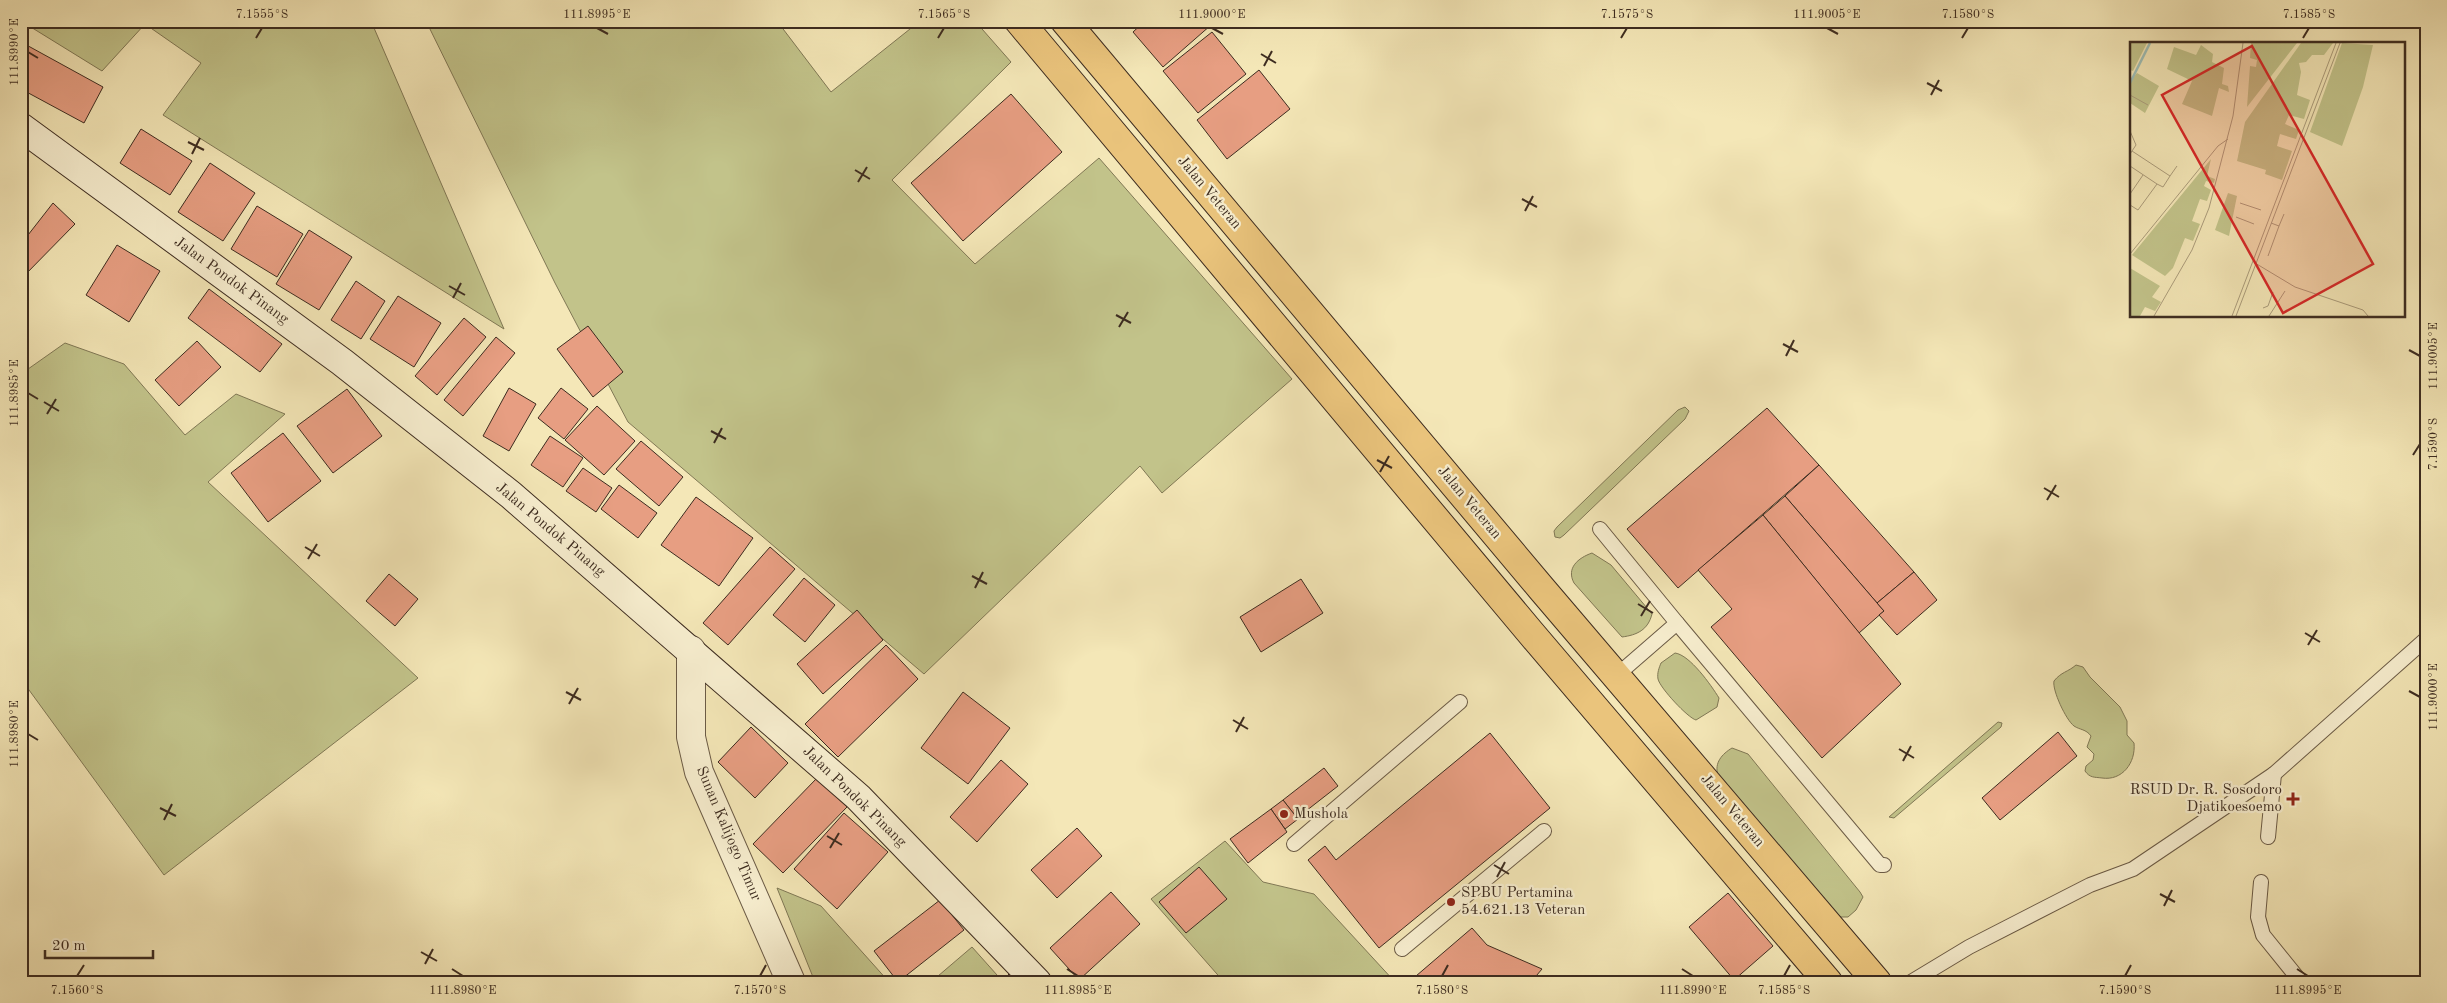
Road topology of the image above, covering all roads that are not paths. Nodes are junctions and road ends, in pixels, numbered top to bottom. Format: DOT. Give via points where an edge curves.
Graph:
graph roads {
  1 [pos="1019,21"];
  2 [pos="1065,21"];
  3 [pos="21,127"];
  4 [pos="1600,529"];
  5 [pos="1677,623"];
  6 [pos="2426,638"];
  7 [pos="691,650"];
  8 [pos="1616,676"];
  9 [pos="1460,702"];
  10 [pos="2274,774"];
  11 [pos="1544,831"];
  12 [pos="2268,837"];
  13 [pos="1294,844"];
  14 [pos="1884,865"];
  15 [pos="2261,882"];
  16 [pos="1402,949"];
  17 [pos="791,982"];
  18 [pos="1037,982"];
  19 [pos="1828,982"];
  20 [pos="1877,982"];
  21 [pos="1911,982"];
  22 [pos="2301,982"];
  1 -- 19 [label="main road" via="1530,632"];
  2 -- 8 [label="main road, Jalan Veteran"];
  3 -- 7 [label="street, Jalan Pondok Pinang" via="342,362 510,495"];
  4 -- 5 [label="lane"];
  5 -- 8 [label="lane"];
  5 -- 14 [label="lane" via="1880,865"];
  6 -- 10 [label="lane"];
  7 -- 17 [label="street, Sunan Kalijogo Timur" via="691,737 700,772"];
  7 -- 18 [label="street, Jalan Pondok Pinang" via="858,796"];
  8 -- 20 [label="main road, Jalan Veteran"];
  9 -- 13 [label="lane"];
  10 -- 12 [label="lane"];
  10 -- 21 [label="lane" via="2133,869 2090,885 1969,947"];
  11 -- 16 [label="lane"];
  15 -- 22 [label="lane" via="2258,917 2263,935"];
}
